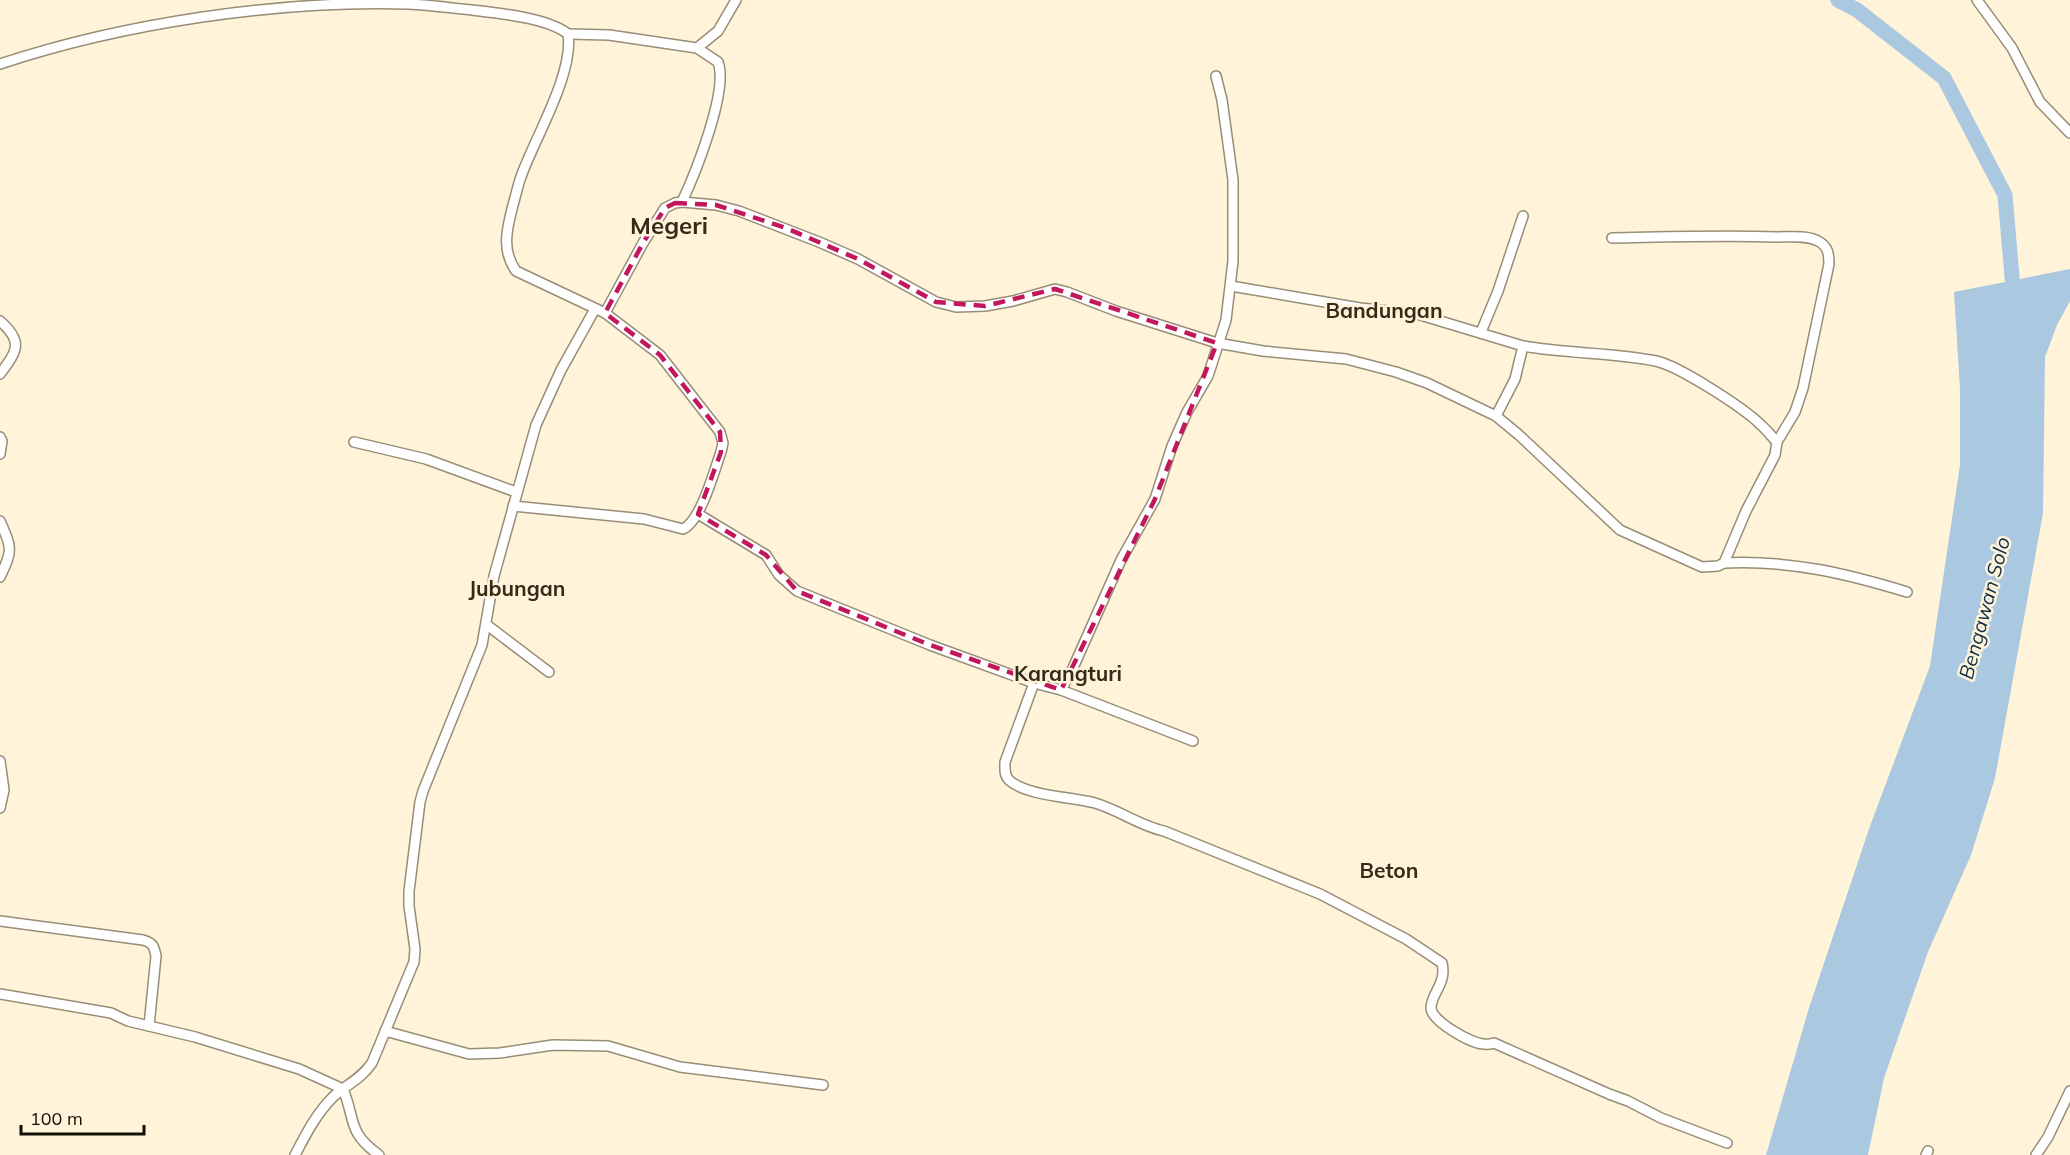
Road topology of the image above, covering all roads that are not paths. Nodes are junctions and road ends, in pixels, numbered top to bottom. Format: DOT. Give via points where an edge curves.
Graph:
graph roads {
  1 [pos="736,0"];
  2 [pos="1977,0"];
  3 [pos="408,2"];
  4 [pos="568,34"];
  5 [pos="697,48"];
  6 [pos="0,64"];
  7 [pos="1216,76"];
  8 [pos="2070,133"];
  9 [pos="682,202"];
  10 [pos="1523,216"];
  11 [pos="1612,238"];
  12 [pos="1231,286"];
  13 [pos="595,309"];
  14 [pos="605,313"];
  15 [pos="0,321"];
  16 [pos="1481,332"];
  17 [pos="1217,343"];
  18 [pos="1523,346"];
  19 [pos="0,374"];
  20 [pos="1496,416"];
  21 [pos="0,437"];
  22 [pos="354,442"];
  23 [pos="1776,442"];
  24 [pos="0,454"];
  25 [pos="516,492"];
  26 [pos="513,506"];
  27 [pos="698,514"];
  28 [pos="0,521"];
  29 [pos="1724,563"];
  30 [pos="0,577"];
  31 [pos="1907,592"];
  32 [pos="487,625"];
  33 [pos="549,672"];
  34 [pos="1034,684"];
  35 [pos="1060,690"];
  36 [pos="1192,741"];
  37 [pos="0,761"];
  38 [pos="0,808"];
  39 [pos="0,921"];
  40 [pos="0,994"];
  41 [pos="148,1026"];
  42 [pos="385,1031"];
  43 [pos="823,1085"];
  44 [pos="343,1089"];
  45 [pos="2070,1091"];
  46 [pos="1727,1143"];
  47 [pos="294,1155"];
  48 [pos="379,1155"];
  49 [pos="2036,1155"];
  1 -- 5 [label="street" via="718,31"];
  2 -- 8 [label="street" via="2012,48 2040,102"];
  3 -- 4 [label="street" via="503,14 554,26"];
  3 -- 6 [label="street" via="261,9 207,17 105,35"];
  4 -- 5 [label="street" via="609,35"];
  4 -- 13 [label="street" via="567,59 522,175 506,245 508,261 516,272"];
  5 -- 9 [label="street" via="718,62 720,86 704,148"];
  7 -- 12 [label="street" via="1233,180"];
  9 -- 14 [label="street" via="665,208"];
  9 -- 17 [label="street" via="727,208 786,228 858,260 936,302 956,307 985,306 1054,289"];
  10 -- 16 [label="street"];
  11 -- 23 [label="street" via="1809,238 1826,247 1829,264 1803,388 1795,412"];
  12 -- 16 [label="street" via="1417,314"];
  12 -- 17 [label="street" via="1226,320"];
  13 -- 14 [label="street"];
  13 -- 25 [label="street" via="536,425"];
  14 -- 27 [label="street" via="660,356 720,432 721,452"];
  15 -- 19 [label="street" via="12,331 16,344"];
  16 -- 18 [label="street"];
  17 -- 20 [label="street" via="1346,359 1427,383"];
  17 -- 35 [label="street" via="1208,376 1187,412 1155,500 1121,560"];
  18 -- 20 [label="street" via="1515,379"];
  18 -- 23 [label="street" via="1628,357 1671,366 1729,401 1760,424"];
  20 -- 29 [label="street" via="1620,530 1702,567"];
  21 -- 24 [label="street"];
  22 -- 25 [label="street" via="426,459"];
  23 -- 29 [label="street" via="1775,455"];
  25 -- 26 [label="street"];
  26 -- 27 [label="street" via="644,519 679,529 688,526"];
  26 -- 32 [label="street" via="494,576"];
  27 -- 34 [label="street" via="766,555 779,575 797,591"];
  28 -- 30 [label="street" via="10,548"];
  29 -- 31 [label="street" via="1769,562 1812,568"];
  32 -- 33 [label="street"];
  32 -- 42 [label="street" via="420,802 409,906 414,962"];
  34 -- 35 [label="street"];
  34 -- 46 [label="street" via="1005,762 1010,780 1048,795 1103,806 1320,894 1440,960 1443,978 1431,1011 1452,1030 1483,1044 1494,1043 1661,1118"];
  35 -- 36 [label="street"];
  37 -- 38 [label="street" via="4,790"];
  39 -- 41 [label="street" via="151,942 156,956"];
  40 -- 41 [label="street" via="84,1007"];
  41 -- 44 [label="street" via="278,1062"];
  42 -- 43 [label="street" via="469,1054 553,1045 608,1046 680,1067"];
  42 -- 44 [label="street" via="372,1063"];
  44 -- 47 [label="street" via="314,1119"];
  44 -- 48 [label="street" via="353,1127 359,1138"];
  45 -- 49 [label="street"];
}
